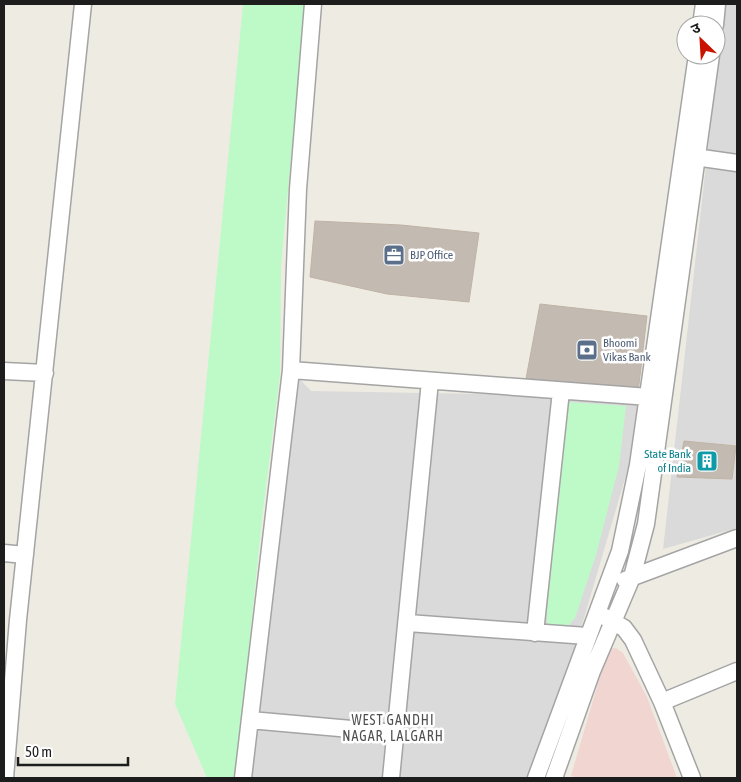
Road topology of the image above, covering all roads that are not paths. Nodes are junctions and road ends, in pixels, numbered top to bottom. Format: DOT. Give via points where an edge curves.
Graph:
graph roads {
  1 [pos="83,4"];
  2 [pos="313,4"];
  3 [pos="696,65"];
  4 [pos="709,65"];
  5 [pos="690,156"];
  6 [pos="737,163"];
  7 [pos="291,370"];
  8 [pos="4,372"];
  9 [pos="45,373"];
  10 [pos="430,381"];
  11 [pos="560,391"];
  12 [pos="649,398"];
  13 [pos="737,538"];
  14 [pos="4,553"];
  15 [pos="25,555"];
  16 [pos="632,577"];
  17 [pos="607,587"];
  18 [pos="597,614"];
  19 [pos="614,621"];
  20 [pos="408,623"];
  21 [pos="535,633"];
  22 [pos="587,636"];
  23 [pos="737,671"];
  24 [pos="662,702"];
  25 [pos="250,720"];
  26 [pos="396,733"];
  27 [pos="4,778"];
  28 [pos="243,778"];
  29 [pos="391,778"];
  30 [pos="536,778"];
  31 [pos="554,778"];
  32 [pos="692,778"];
  1 -- 9 [label="street"];
  2 -- 7 [label="street" via="298,189"];
  3 -- 5 [label="street"];
  4 -- 5 [label="street"];
  5 -- 6 [label="street"];
  5 -- 12 [label="street"];
  5 -- 16 [label="street" via="652,486"];
  7 -- 10 [label="street"];
  7 -- 25 [label="street"];
  8 -- 9 [label="street"];
  9 -- 15 [label="street"];
  10 -- 11 [label="street"];
  10 -- 20 [label="street"];
  11 -- 12 [label="street"];
  11 -- 21 [label="street"];
  12 -- 17 [label="street" via="628,518"];
  13 -- 16 [label="street"];
  14 -- 15 [label="street"];
  15 -- 27 [label="street"];
  16 -- 17 [label="street"];
  16 -- 19 [label="street"];
  17 -- 18 [label="street"];
  18 -- 19 [label="street"];
  18 -- 22 [label="street"];
  19 -- 24 [label="street" via="633,640"];
  19 -- 31 [label="street" via="592,671"];
  20 -- 21 [label="street"];
  20 -- 26 [label="street"];
  21 -- 22 [label="street"];
  22 -- 30 [label="street"];
  23 -- 24 [label="street"];
  24 -- 32 [label="street"];
  25 -- 26 [label="street"];
  25 -- 28 [label="street"];
  26 -- 29 [label="street"];
}
